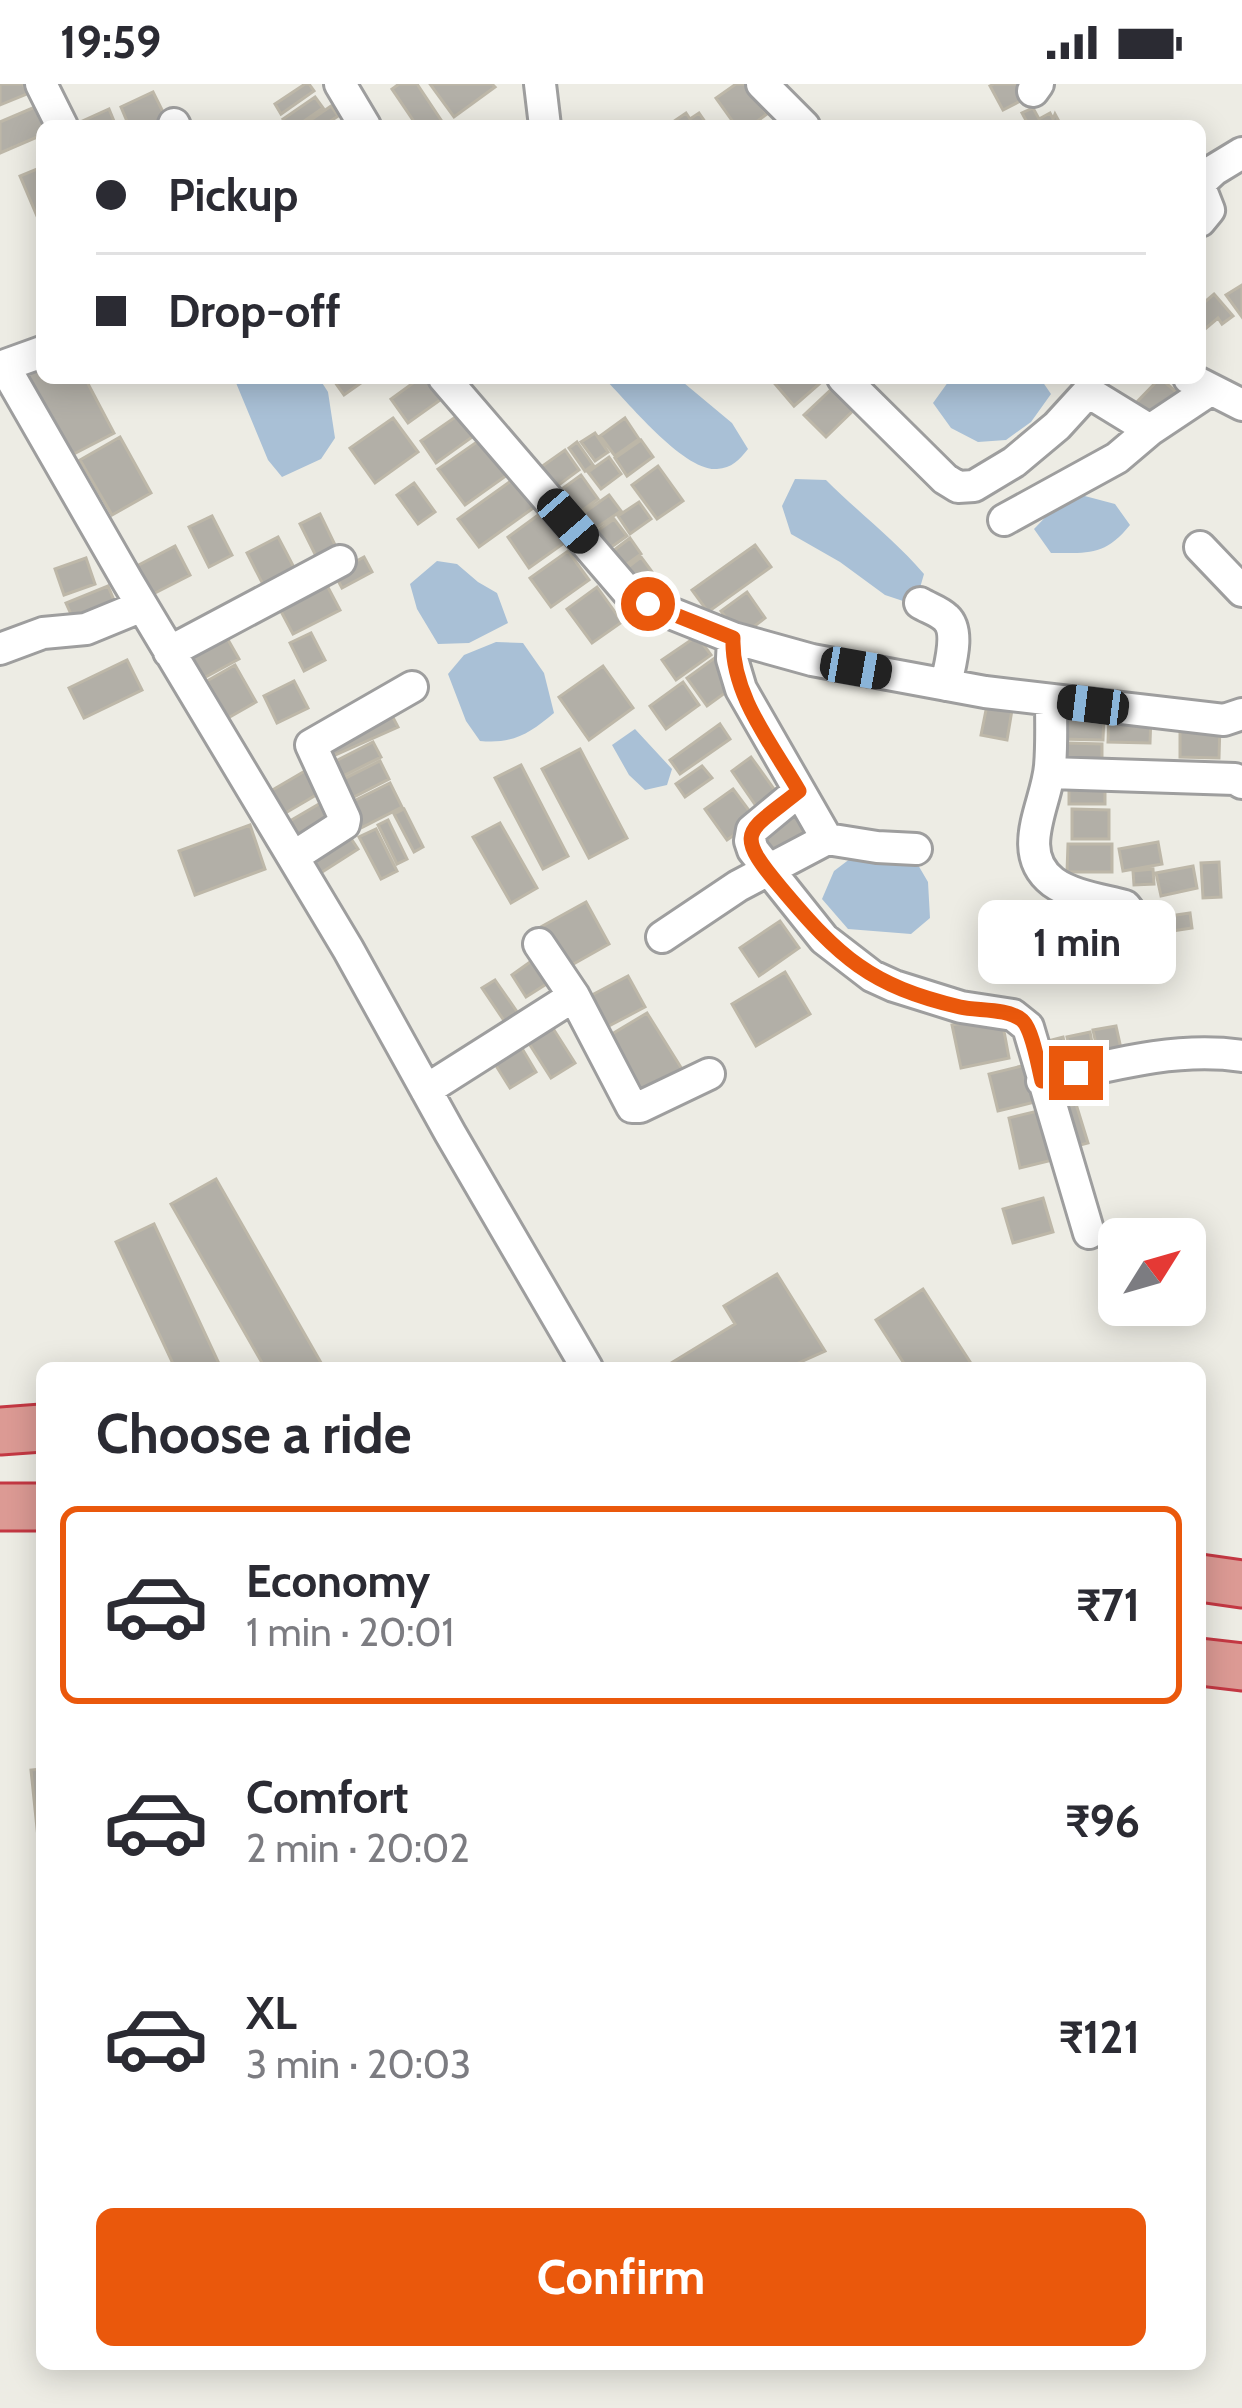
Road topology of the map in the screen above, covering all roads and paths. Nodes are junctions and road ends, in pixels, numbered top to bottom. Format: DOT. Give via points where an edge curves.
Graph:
graph roads {
  1 [pos="41,84"];
  2 [pos="340,84"];
  3 [pos="540,84"];
  4 [pos="762,84"];
  5 [pos="59,120"];
  6 [pos="361,120"];
  7 [pos="544,120"];
  8 [pos="798,120"];
  9 [pos="1242,153"];
  10 [pos="1206,179"];
  11 [pos="36,354"];
  12 [pos="2,366"];
  13 [pos="449,384"];
  14 [pos="848,384"];
  15 [pos="1200,384"];
  16 [pos="1092,385"];
  17 [pos="1242,405"];
  18 [pos="1150,430"];
  19 [pos="1004,520"];
  20 [pos="1200,547"];
  21 [pos="340,561"];
  22 [pos="1242,592"];
  23 [pos="920,603"];
  24 [pos="142,606"];
  25 [pos="733,638"];
  26 [pos="0,649"];
  27 [pos="169,652"];
  28 [pos="946,685"];
  29 [pos="412,687"];
  30 [pos="1051,700"];
  31 [pos="1242,714"];
  32 [pos="1050,773"];
  33 [pos="1240,774"];
  34 [pos="799,791"];
  35 [pos="827,839"];
  36 [pos="916,848"];
  37 [pos="293,857"];
  38 [pos="766,871"];
  39 [pos="662,937"];
  40 [pos="539,944"];
  41 [pos="1138,957"];
  42 [pos="574,996"];
  43 [pos="1242,1055"];
  44 [pos="709,1074"];
  45 [pos="1042,1081"];
  46 [pos="426,1090"];
  47 [pos="1089,1233"];
  48 [pos="584,1362"];
  49 [pos="36,1428"];
  50 [pos="0,1431"];
  51 [pos="0,1507"];
  52 [pos="36,1507"];
  53 [pos="1206,1579"];
  54 [pos="1242,1584"];
  55 [pos="1206,1663"];
  56 [pos="1242,1667"];
  1 -- 5 [label="street"];
  2 -- 6 [label="street"];
  3 -- 7 [label="street"];
  4 -- 8 [label="street"];
  9 -- 10 [label="street"];
  11 -- 12 [label="street"];
  12 -- 24 [label="street"];
  13 -- 25 [label="street" via="627,591"];
  14 -- 16 [label="street" via="958,487 1014,462"];
  15 -- 17 [label="street"];
  15 -- 18 [label="street"];
  16 -- 18 [label="street"];
  18 -- 19 [label="street" via="1117,458"];
  20 -- 22 [label="street"];
  21 -- 27 [label="street"];
  23 -- 28 [label="street" via="951,624"];
  24 -- 26 [label="street"];
  24 -- 27 [label="street"];
  25 -- 28 [label="street"];
  25 -- 34 [label="street" via="741,689"];
  27 -- 37 [label="street"];
  28 -- 30 [label="street"];
  29 -- 37 [label="street" via="311,745 345,819"];
  30 -- 31 [label="street" via="1224,720"];
  30 -- 32 [label="street"];
  32 -- 33 [label="street"];
  32 -- 41 [label="street" via="1037,860 1064,888 1125,906"];
  34 -- 35 [label="street"];
  34 -- 38 [label="street" via="750,834"];
  35 -- 36 [label="street"];
  35 -- 38 [label="street"];
  37 -- 46 [label="street"];
  38 -- 39 [label="street"];
  38 -- 45 [label="street" via="824,939 872,976 1024,1021"];
  40 -- 42 [label="street"];
  42 -- 44 [label="street" via="632,1108"];
  42 -- 46 [label="street"];
  43 -- 45 [label="street" via="1143,1058"];
  45 -- 47 [label="street"];
  46 -- 48 [label="street"];
  49 -- 50 [label="highway"];
  51 -- 52 [label="highway"];
  53 -- 54 [label="highway"];
  55 -- 56 [label="highway"];
}
